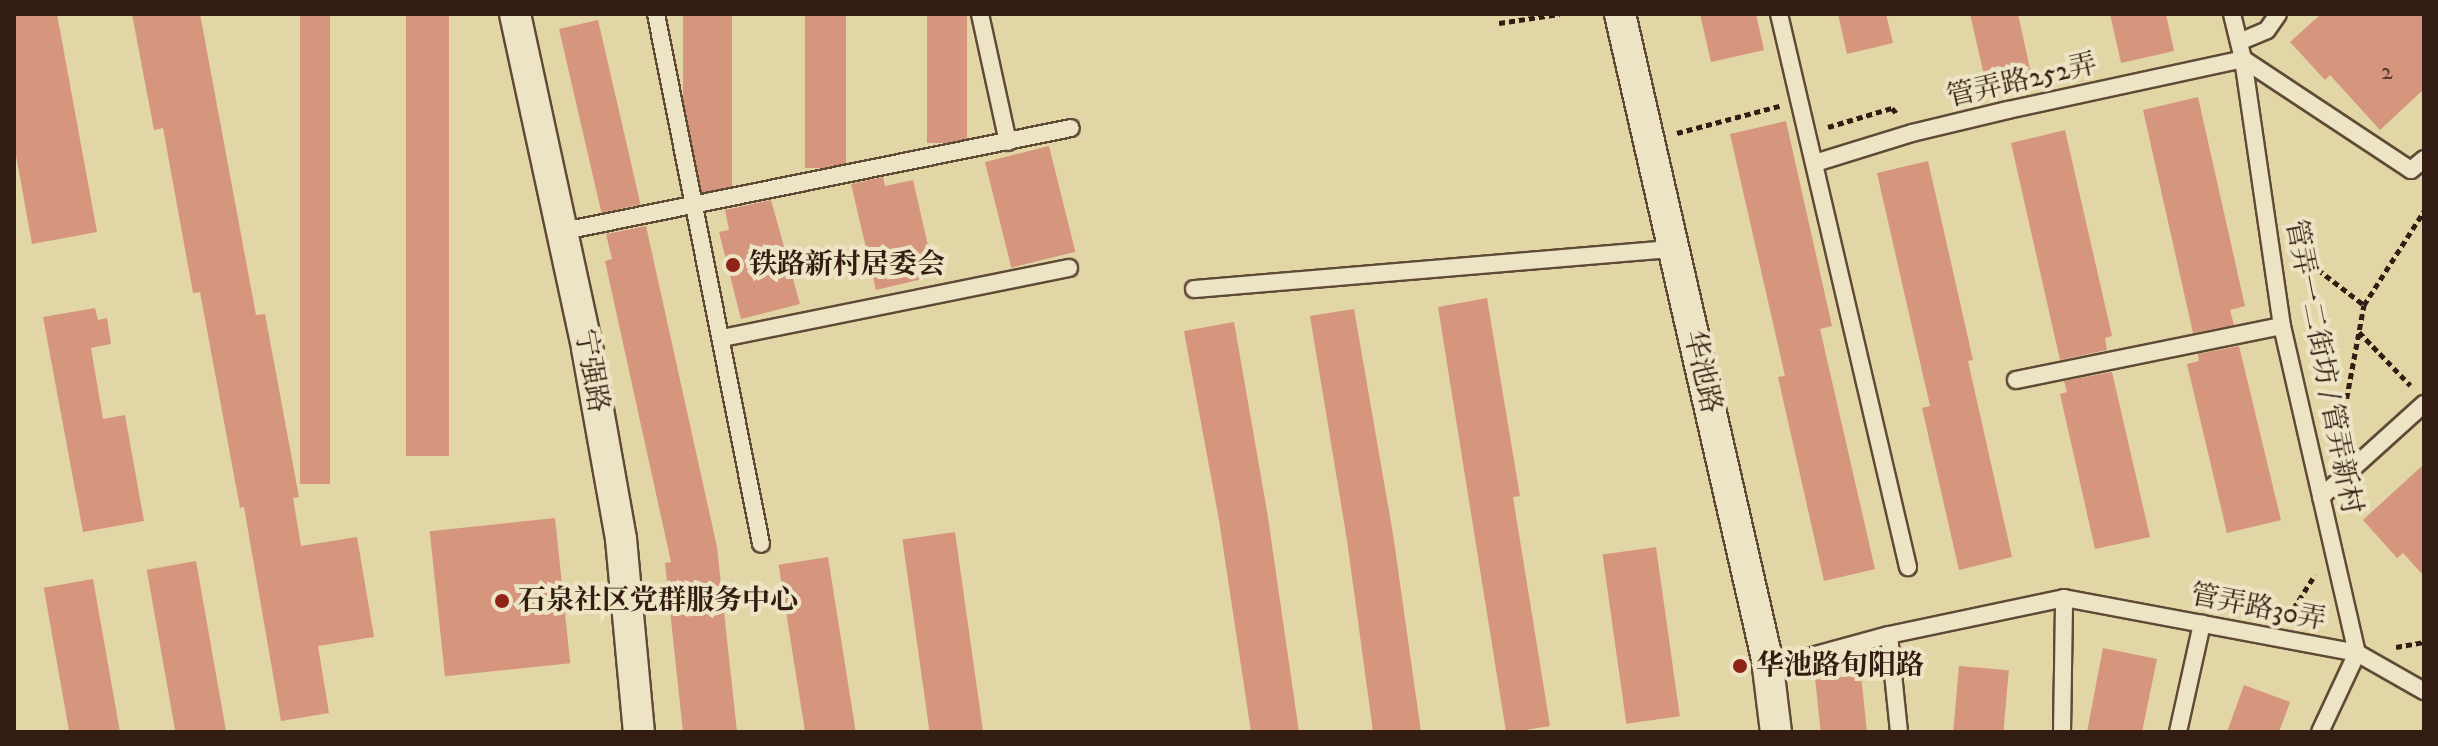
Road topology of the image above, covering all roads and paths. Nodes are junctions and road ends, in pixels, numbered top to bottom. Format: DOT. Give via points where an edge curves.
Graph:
graph roads {
  1 [pos="515,14"];
  2 [pos="656,14"];
  3 [pos="980,14"];
  4 [pos="1559,14"];
  5 [pos="1620,14"];
  6 [pos="1779,14"];
  7 [pos="2232,14"];
  8 [pos="2278,14"];
  9 [pos="1499,23"];
  10 [pos="2239,42"];
  11 [pos="2243,59"];
  12 [pos="1800,100"];
  13 [pos="1071,128"];
  14 [pos="1649,141"];
  15 [pos="1008,142"];
  16 [pos="2424,159"];
  17 [pos="1815,163"];
  18 [pos="694,207"];
  19 [pos="2424,211"];
  20 [pos="564,231"];
  21 [pos="2268,231"];
  22 [pos="1674,249"];
  23 [pos="1069,268"];
  24 [pos="1194,289"];
  25 [pos="2364,305"];
  26 [pos="2282,326"];
  27 [pos="2358,331"];
  28 [pos="722,338"];
  29 [pos="2016,380"];
  30 [pos="2413,388"];
  31 [pos="2424,404"];
  32 [pos="2311,454"];
  33 [pos="2321,497"];
  34 [pos="761,544"];
  35 [pos="2332,548"];
  36 [pos="1908,567"];
  37 [pos="2064,598"];
  38 [pos="2202,624"];
  39 [pos="1889,635"];
  40 [pos="2274,638"];
  41 [pos="2357,653"];
  42 [pos="1768,668"];
  43 [pos="2424,691"];
  44 [pos="639,732"];
  45 [pos="1776,732"];
  46 [pos="1899,732"];
  47 [pos="2062,732"];
  48 [pos="2178,732"];
  49 [pos="2320,732"];
  1 -- 20 [label="street, 宁强路"];
  2 -- 18 [label="lane"];
  3 -- 15 [label="lane"];
  4 -- 9 [label="path"];
  5 -- 14 [label="street, 华池路"];
  6 -- 12 [label="lane"];
  7 -- 10 [label="lane, 管弄一二街坊 / 管弄新村"];
  8 -- 10 [label="lane" via="2267,30"];
  10 -- 11 [label="lane, 管弄一二街坊 / 管弄新村"];
  11 -- 16 [label="lane" via="2411,170"];
  11 -- 17 [label="lane, 管弄路252弄" via="1912,133"];
  11 -- 21 [label="lane, 管弄一二街坊 / 管弄新村"];
  12 -- 14 [label="path"];
  12 -- 17 [label="lane"];
  13 -- 15 [label="lane"];
  14 -- 22 [label="street, 华池路"];
  15 -- 18 [label="lane"];
  17 -- 36 [label="lane"];
  18 -- 20 [label="lane"];
  18 -- 28 [label="lane"];
  19 -- 25 [label="path"];
  20 -- 44 [label="street, 宁强路" via="621,539"];
  21 -- 25 [label="path"];
  21 -- 26 [label="lane, 管弄一二街坊 / 管弄新村"];
  22 -- 24 [label="lane"];
  22 -- 42 [label="street, 华池路"];
  23 -- 28 [label="lane"];
  25 -- 27 [label="path"];
  26 -- 29 [label="lane"];
  26 -- 32 [label="lane, 管弄一二街坊 / 管弄新村"];
  27 -- 30 [label="path"];
  27 -- 32 [label="path" via="2343,418"];
  28 -- 34 [label="lane"];
  31 -- 33 [label="lane"];
  32 -- 33 [label="lane, 管弄一二街坊 / 管弄新村"];
  33 -- 35 [label="lane, 管弄一二街坊 / 管弄新村"];
  35 -- 40 [label="path"];
  35 -- 41 [label="lane, 管弄一二街坊 / 管弄新村"];
  37 -- 38 [label="lane, 管弄路30弄"];
  37 -- 39 [label="lane, 管弄路30弄"];
  37 -- 47 [label="lane"];
  38 -- 40 [label="lane, 管弄路30弄"];
  38 -- 48 [label="lane"];
  39 -- 42 [label="lane, 管弄路30弄"];
  39 -- 46 [label="lane"];
  40 -- 41 [label="lane, 管弄路30弄"];
  41 -- 43 [label="lane"];
  41 -- 49 [label="lane, 管弄路30弄"];
  42 -- 45 [label="street, 华池路"];
}
